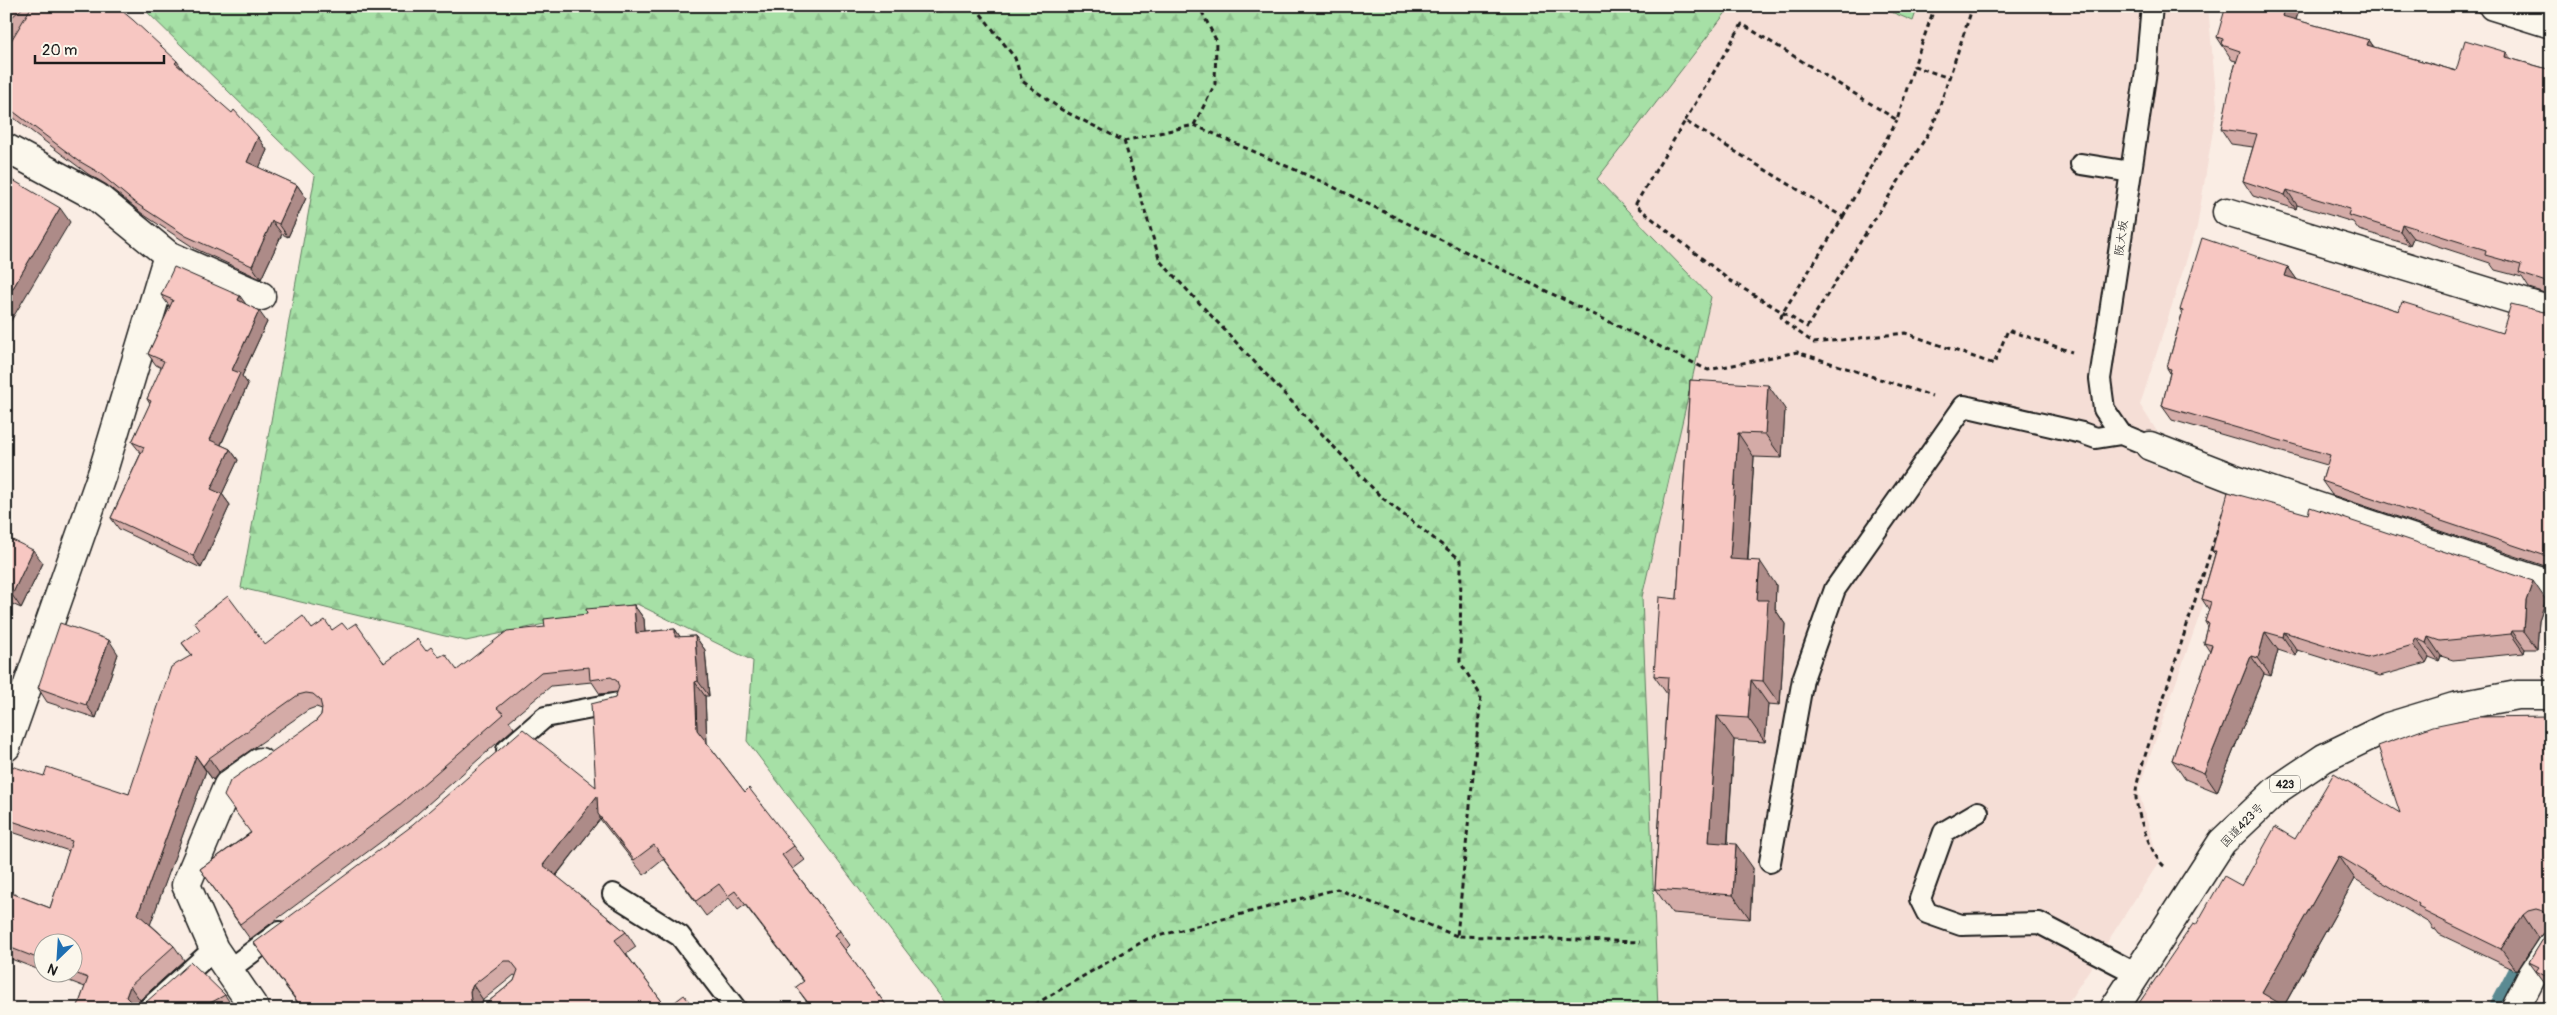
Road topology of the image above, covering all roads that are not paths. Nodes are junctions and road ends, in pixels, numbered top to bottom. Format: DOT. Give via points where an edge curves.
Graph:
graph roads {
  1 [pos="2152,6"];
  2 [pos="2493,6"];
  3 [pos="2551,24"];
  4 [pos="6,148"];
  5 [pos="2081,164"];
  6 [pos="2131,172"];
  7 [pos="2227,212"];
  8 [pos="168,255"];
  9 [pos="261,296"];
  10 [pos="2551,311"];
  11 [pos="2121,434"];
  12 [pos="2150,446"];
  13 [pos="2551,585"];
  14 [pos="2551,695"];
  15 [pos="618,703"];
  16 [pos="284,746"];
  17 [pos="6,747"];
  18 [pos="495,761"];
  19 [pos="1978,812"];
  20 [pos="1770,862"];
  21 [pos="613,894"];
  22 [pos="298,918"];
  23 [pos="2551,947"];
  24 [pos="221,960"];
  25 [pos="2137,974"];
  26 [pos="148,1009"];
  27 [pos="255,1009"];
  28 [pos="736,1009"];
  29 [pos="2114,1009"];
  30 [pos="2516,1009"];
  1 -- 6 [label="lane, 阪大坂"];
  2 -- 3 [label="main road"];
  4 -- 8 [label="main road" via="97,197"];
  5 -- 6 [label="lane"];
  6 -- 11 [label="lane, 阪大坂" via="2100,379 2104,409"];
  7 -- 10 [label="main road"];
  8 -- 9 [label="main road"];
  8 -- 17 [label="main road" via="102,474"];
  11 -- 12 [label="lane"];
  11 -- 20 [label="lane" via="2096,438 1964,406 1835,589 1803,679"];
  12 -- 13 [label="main road" via="2235,479"];
  14 -- 25 [label="main road, 国道423号 / 423" via="2517,694 2454,707 2388,727 2324,758 2285,784 2222,842"];
  15 -- 18 [label="lane" via="545,717"];
  16 -- 24 [label="main road" via="228,785 186,885"];
  19 -- 25 [label="lane" via="1944,832 1920,899 1927,913 1960,925 2039,924"];
  21 -- 28 [label="lane" via="680,936"];
  22 -- 24 [label="lane"];
  23 -- 30 [label="main road"];
  24 -- 26 [label="lane"];
  24 -- 27 [label="main road"];
  25 -- 29 [label="main road, 国道423号 / 423"];
}
